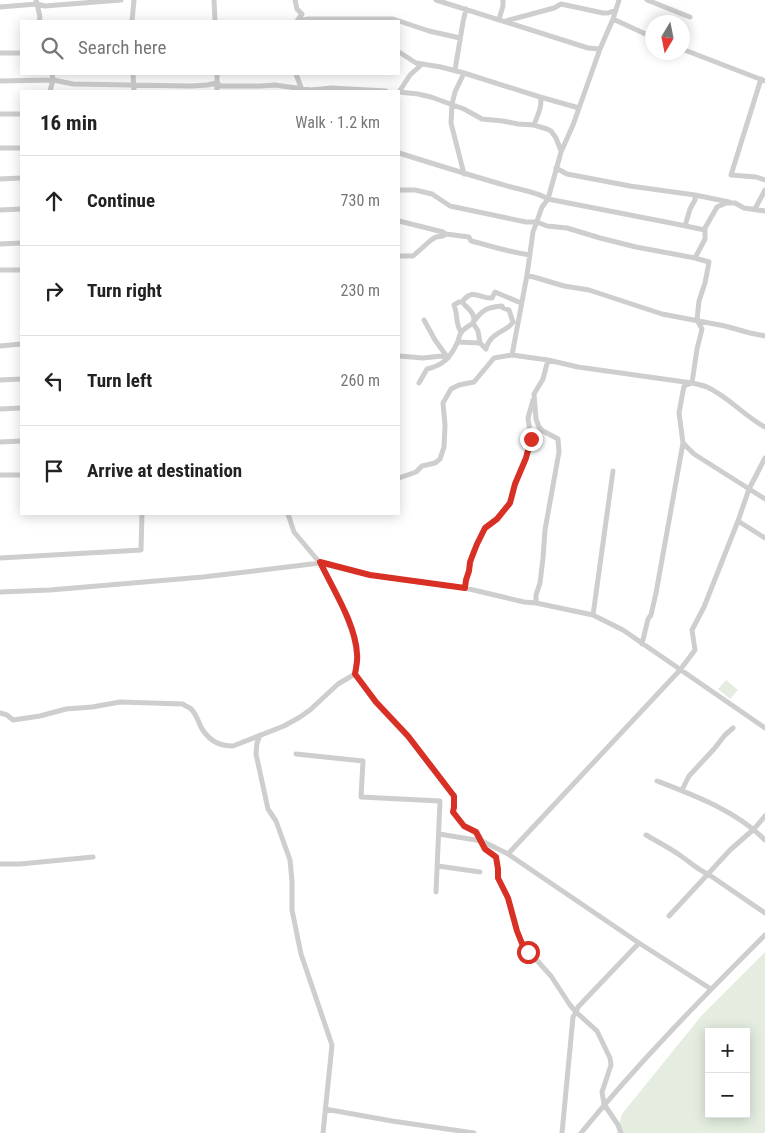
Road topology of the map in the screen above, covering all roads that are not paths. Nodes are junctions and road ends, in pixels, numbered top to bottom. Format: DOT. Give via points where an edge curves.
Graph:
graph roads {
  1 [pos="6,0"];
  2 [pos="121,0"];
  3 [pos="134,0"];
  4 [pos="214,0"];
  5 [pos="295,0"];
  6 [pos="436,0"];
  7 [pos="503,0"];
  8 [pos="619,0"];
  9 [pos="647,0"];
  10 [pos="102,1"];
  11 [pos="36,2"];
  12 [pos="70,2"];
  13 [pos="6,6"];
  14 [pos="0,7"];
  15 [pos="466,9"];
  16 [pos="616,10"];
  17 [pos="685,15"];
  18 [pos="499,19"];
  19 [pos="613,19"];
  20 [pos="39,20"];
  21 [pos="132,20"];
  22 [pos="215,20"];
  23 [pos="299,20"];
  24 [pos="303,20"];
  25 [pos="396,20"];
  26 [pos="400,21"];
  27 [pos="505,21"];
  28 [pos="645,33"];
  29 [pos="460,38"];
  30 [pos="600,49"];
  31 [pos="690,52"];
  32 [pos="0,53"];
  33 [pos="20,53"];
  34 [pos="400,53"];
  35 [pos="421,64"];
  36 [pos="455,70"];
  37 [pos="464,73"];
  38 [pos="52,75"];
  39 [pos="133,75"];
  40 [pos="217,75"];
  41 [pos="296,75"];
  42 [pos="0,80"];
  43 [pos="53,80"];
  44 [pos="763,80"];
  45 [pos="217,83"];
  46 [pos="134,85"];
  47 [pos="50,90"];
  48 [pos="134,90"];
  49 [pos="217,90"];
  50 [pos="302,90"];
  51 [pos="311,90"];
  52 [pos="311,90"];
  53 [pos="377,90"];
  54 [pos="400,91"];
  55 [pos="400,92"];
  56 [pos="540,97"];
  57 [pos="452,104"];
  58 [pos="579,108"];
  59 [pos="0,114"];
  60 [pos="20,114"];
  61 [pos="534,125"];
  62 [pos="0,148"];
  63 [pos="20,148"];
  64 [pos="561,152"];
  65 [pos="400,153"];
  66 [pos="556,168"];
  67 [pos="464,174"];
  68 [pos="20,178"];
  69 [pos="0,179"];
  70 [pos="765,180"];
  71 [pos="400,190"];
  72 [pos="765,190"];
  73 [pos="695,195"];
  74 [pos="548,199"];
  75 [pos="735,203"];
  76 [pos="0,204"];
  77 [pos="20,209"];
  78 [pos="755,209"];
  79 [pos="3,210"];
  80 [pos="765,211"];
  81 [pos="400,221"];
  82 [pos="537,222"];
  83 [pos="685,226"];
  84 [pos="705,230"];
  85 [pos="446,234"];
  86 [pos="20,243"];
  87 [pos="0,244"];
  88 [pos="530,255"];
  89 [pos="400,256"];
  90 [pos="695,258"];
  91 [pos="0,270"];
  92 [pos="20,270"];
  93 [pos="527,276"];
  94 [pos="462,302"];
  95 [pos="521,303"];
  96 [pos="424,320"];
  97 [pos="697,320"];
  98 [pos="474,321"];
  99 [pos="516,321"];
  100 [pos="461,332"];
  101 [pos="765,336"];
  102 [pos="458,342"];
  103 [pos="480,343"];
  104 [pos="20,344"];
  105 [pos="0,346"];
  106 [pos="486,349"];
  107 [pos="512,355"];
  108 [pos="400,356"];
  109 [pos="448,358"];
  110 [pos="494,358"];
  111 [pos="548,360"];
  112 [pos="20,379"];
  113 [pos="0,380"];
  114 [pos="419,383"];
  115 [pos="692,383"];
  116 [pos="534,394"];
  117 [pos="20,408"];
  118 [pos="0,409"];
  119 [pos="765,427"];
  120 [pos="20,441"];
  121 [pos="0,442"];
  122 [pos="683,443"];
  123 [pos="764,462"];
  124 [pos="613,471"];
  125 [pos="0,475"];
  126 [pos="20,475"];
  127 [pos="400,478"];
  128 [pos="749,489"];
  129 [pos="765,499"];
  130 [pos="142,515"];
  131 [pos="288,515"];
  132 [pos="738,521"];
  133 [pos="765,538"];
  134 [pos="0,558"];
  135 [pos="320,562"];
  136 [pos="465,588"];
  137 [pos="0,592"];
  138 [pos="536,603"];
  139 [pos="593,615"];
  140 [pos="642,644"];
  141 [pos="680,670"];
  142 [pos="355,674"];
  143 [pos="0,713"];
  144 [pos="734,728"];
  145 [pos="765,728"];
  146 [pos="260,735"];
  147 [pos="296,754"];
  148 [pos="658,781"];
  149 [pos="682,790"];
  150 [pos="765,816"];
  151 [pos="754,830"];
  152 [pos="439,834"];
  153 [pos="646,835"];
  154 [pos="765,840"];
  155 [pos="482,841"];
  156 [pos="508,854"];
  157 [pos="93,857"];
  158 [pos="0,864"];
  159 [pos="438,866"];
  160 [pos="480,872"];
  161 [pos="708,874"];
  162 [pos="436,892"];
  163 [pos="765,913"];
  164 [pos="669,916"];
  165 [pos="765,935"];
  166 [pos="639,943"];
  167 [pos="712,989"];
  168 [pos="576,1012"];
  169 [pos="604,1104"];
  170 [pos="325,1109"];
  171 [pos="323,1133"];
  172 [pos="474,1133"];
  173 [pos="562,1133"];
  174 [pos="581,1133"];
  175 [pos="620,1133"];
  1 -- 13 [label="street"];
  2 -- 10 [label="street"];
  3 -- 21 [label="street"];
  4 -- 22 [label="street"];
  5 -- 23 [label="street" via="302,14"];
  6 -- 15 [label="street"];
  7 -- 18 [label="street"];
  8 -- 16 [label="street"];
  9 -- 17 [label="street"];
  10 -- 12 [label="street"];
  11 -- 12 [label="street" via="45,6"];
  11 -- 13 [label="street"];
  11 -- 20 [label="street"];
  13 -- 14 [label="street"];
  15 -- 18 [label="street"];
  15 -- 29 [label="street"];
  16 -- 19 [label="street"];
  16 -- 27 [label="street" via="603,13 560,4"];
  18 -- 27 [label="street"];
  19 -- 28 [label="street"];
  19 -- 30 [label="street"];
  24 -- 25 [label="street"];
  26 -- 29 [label="street"];
  27 -- 30 [label="street"];
  29 -- 36 [label="street"];
  30 -- 58 [label="street"];
  31 -- 44 [label="street"];
  32 -- 33 [label="street"];
  34 -- 35 [label="street"];
  35 -- 36 [label="street"];
  35 -- 54 [label="street"];
  36 -- 37 [label="street"];
  37 -- 56 [label="street"];
  37 -- 57 [label="street"];
  38 -- 43 [label="street"];
  39 -- 46 [label="street"];
  40 -- 45 [label="street"];
  41 -- 50 [label="street"];
  42 -- 43 [label="street"];
  43 -- 46 [label="street" via="73,84"];
  43 -- 47 [label="street"];
  44 -- 70 [label="street" via="731,175"];
  45 -- 46 [label="street" via="207,86"];
  45 -- 49 [label="street"];
  45 -- 50 [label="street" via="221,86 275,85"];
  46 -- 48 [label="street"];
  50 -- 52 [label="street"];
  51 -- 53 [label="street"];
  55 -- 57 [label="street" via="424,95"];
  56 -- 58 [label="street"];
  56 -- 61 [label="street"];
  57 -- 61 [label="street" via="482,119"];
  57 -- 67 [label="street" via="451,123"];
  58 -- 64 [label="street"];
  59 -- 60 [label="street"];
  61 -- 64 [label="street" via="551,131"];
  62 -- 63 [label="street"];
  64 -- 66 [label="street"];
  65 -- 67 [label="street"];
  66 -- 73 [label="street" via="567,174"];
  66 -- 74 [label="street"];
  67 -- 74 [label="street" via="530,191"];
  68 -- 69 [label="street"];
  71 -- 82 [label="street" via="432,194 450,206"];
  72 -- 78 [label="street"];
  73 -- 75 [label="street"];
  73 -- 83 [label="street"];
  74 -- 82 [label="street"];
  74 -- 83 [label="street"];
  75 -- 78 [label="street"];
  75 -- 84 [label="street" via="717,207"];
  76 -- 79 [label="street"];
  77 -- 79 [label="street"];
  78 -- 80 [label="street"];
  81 -- 85 [label="street"];
  82 -- 88 [label="street"];
  82 -- 90 [label="street"];
  83 -- 84 [label="street"];
  84 -- 90 [label="street" via="706,239"];
  85 -- 88 [label="street" via="469,237 471,241"];
  85 -- 89 [label="street" via="431,240 413,256"];
  86 -- 87 [label="street"];
  88 -- 93 [label="street"];
  90 -- 97 [label="street" via="709,262"];
  91 -- 92 [label="street"];
  93 -- 95 [label="street"];
  93 -- 97 [label="street" via="589,290 662,314"];
  94 -- 95 [label="street" via="467,296 477,294 492,298 495,292"];
  94 -- 98 [label="street" via="473,314"];
  94 -- 100 [label="street" via="454,306"];
  95 -- 99 [label="street"];
  96 -- 109 [label="street"];
  97 -- 101 [label="street"];
  97 -- 115 [label="street" via="702,329"];
  98 -- 99 [label="street" via="490,307 502,306"];
  98 -- 100 [label="street"];
  98 -- 103 [label="street"];
  99 -- 106 [label="street" via="488,342"];
  99 -- 107 [label="street"];
  100 -- 102 [label="street"];
  102 -- 103 [label="street"];
  102 -- 109 [label="street"];
  103 -- 106 [label="street"];
  104 -- 105 [label="street"];
  106 -- 110 [label="street"];
  107 -- 110 [label="street"];
  107 -- 111 [label="street"];
  108 -- 109 [label="street"];
  109 -- 114 [label="street" via="427,369"];
  110 -- 127 [label="street" via="474,382 451,389 443,402 444,447 440,459"];
  111 -- 115 [label="street"];
  111 -- 116 [label="street" via="544,379"];
  112 -- 113 [label="street"];
  115 -- 119 [label="street" via="706,386 726,398"];
  115 -- 122 [label="street" via="684,386 679,413"];
  116 -- 136 [label="street" via="528,418 531,439 510,503 485,528 470,562"];
  116 -- 138 [label="street" via="539,427 558,439 560,452 545,530"];
  117 -- 118 [label="street"];
  120 -- 121 [label="street"];
  122 -- 128 [label="street" via="694,454"];
  122 -- 140 [label="street" via="653,608"];
  123 -- 128 [label="street"];
  124 -- 139 [label="street"];
  125 -- 126 [label="street"];
  128 -- 129 [label="street"];
  128 -- 132 [label="street"];
  130 -- 134 [label="street" via="140,550"];
  131 -- 135 [label="street" via="294,532"];
  132 -- 133 [label="street"];
  132 -- 141 [label="street" via="692,630 695,650"];
  135 -- 136 [label="street" via="370,575"];
  135 -- 137 [label="street" via="203,577"];
  135 -- 142 [label="street" via="353,634 358,655"];
  136 -- 138 [label="street"];
  138 -- 139 [label="street"];
  139 -- 140 [label="street"];
  140 -- 141 [label="street"];
  141 -- 145 [label="street"];
  141 -- 156 [label="street"];
  142 -- 146 [label="street" via="338,684 300,717"];
  142 -- 155 [label="street" via="438,774 454,796 453,812"];
  143 -- 146 [label="street" via="20,720 66,709 120,702 183,704 190,708 212,741 224,746 233,746"];
  144 -- 149 [label="street" via="689,776"];
  146 -- 170 [label="street" via="256,754 268,809 276,821 290,860 292,910 301,954 332,1045"];
  147 -- 152 [label="street" via="363,761 361,797 440,801"];
  148 -- 149 [label="street"];
  149 -- 151 [label="street" via="719,807"];
  150 -- 151 [label="street"];
  151 -- 154 [label="street"];
  151 -- 161 [label="street"];
  152 -- 155 [label="street"];
  152 -- 159 [label="street"];
  153 -- 161 [label="street"];
  155 -- 156 [label="street"];
  155 -- 168 [label="street" via="485,849 496,857 498,878 523,946 551,976"];
  156 -- 166 [label="street"];
  157 -- 158 [label="street"];
  159 -- 160 [label="street"];
  159 -- 162 [label="street"];
  161 -- 163 [label="street"];
  161 -- 164 [label="street"];
  165 -- 167 [label="street"];
  166 -- 167 [label="street"];
  166 -- 168 [label="street"];
  167 -- 169 [label="street"];
  168 -- 169 [label="street" via="597,1031 610,1058 611,1065 602,1092"];
  168 -- 173 [label="street"];
  169 -- 174 [label="street"];
  169 -- 175 [label="street"];
  170 -- 171 [label="street"];
  170 -- 172 [label="street"];
}
